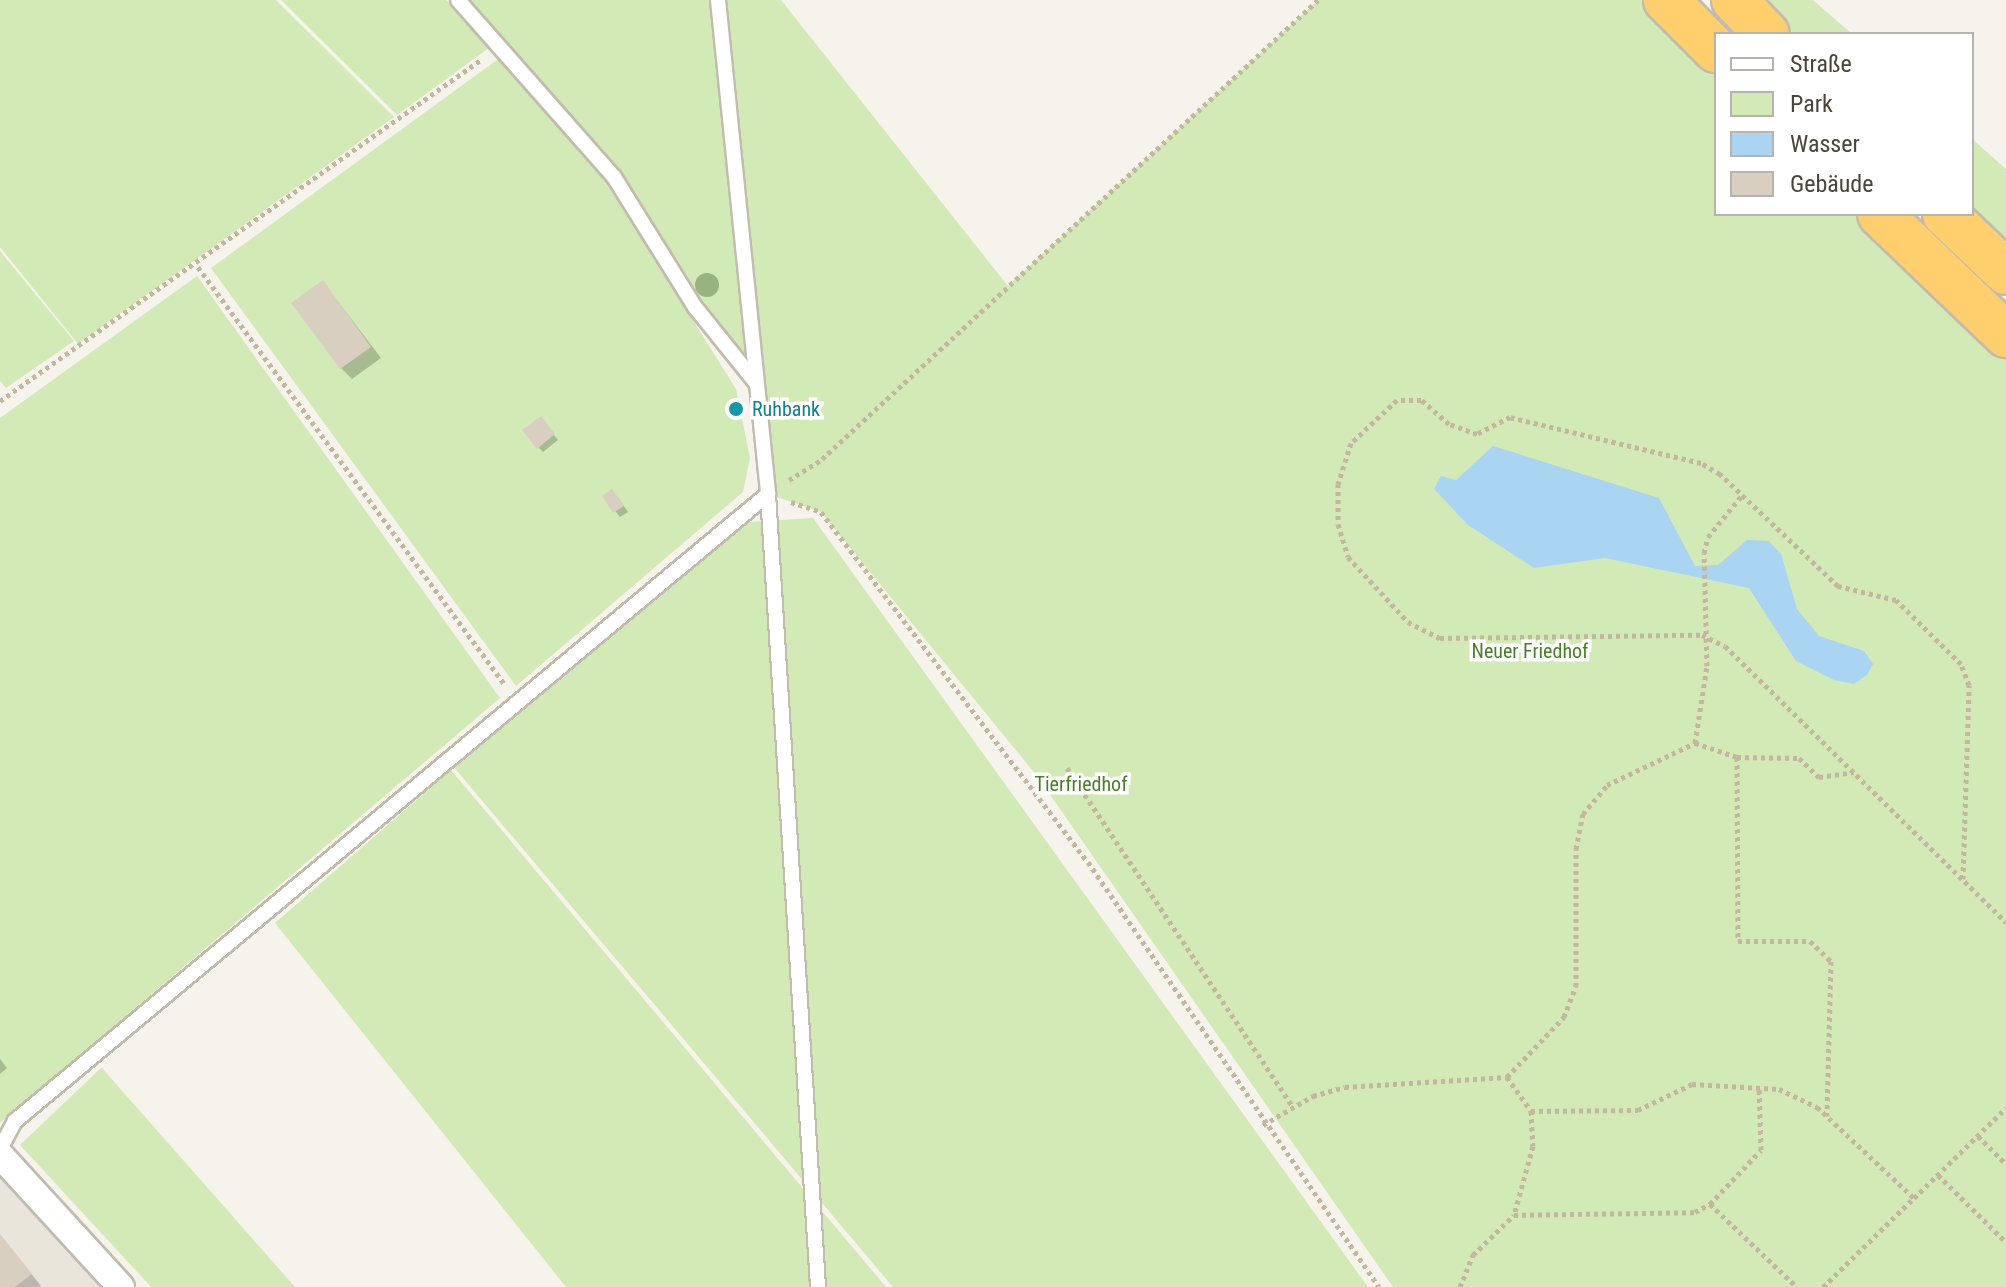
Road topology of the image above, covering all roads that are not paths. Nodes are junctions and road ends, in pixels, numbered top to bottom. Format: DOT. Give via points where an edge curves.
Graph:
graph roads {
  1 [pos="458,0"];
  2 [pos="718,0"];
  3 [pos="1666,0"];
  4 [pos="1734,0"];
  5 [pos="1765,32"];
  6 [pos="1714,48"];
  7 [pos="1882,216"];
  8 [pos="1947,216"];
  9 [pos="2006,272"];
  10 [pos="2006,335"];
  11 [pos="757,383"];
  12 [pos="768,494"];
  13 [pos="0,1152"];
  14 [pos="121,1287"];
  15 [pos="818,1287"];
  1 -- 11 [label="lane" via="614,177 695,307"];
  2 -- 11 [label="lane"];
  3 -- 6 [label="highway"];
  4 -- 5 [label="highway"];
  7 -- 10 [label="highway"];
  8 -- 9 [label="highway"];
  11 -- 12 [label="lane"];
  12 -- 13 [label="lane" via="515,699 15,1121"];
  12 -- 15 [label="lane"];
  13 -- 14 [label="street"];
}
